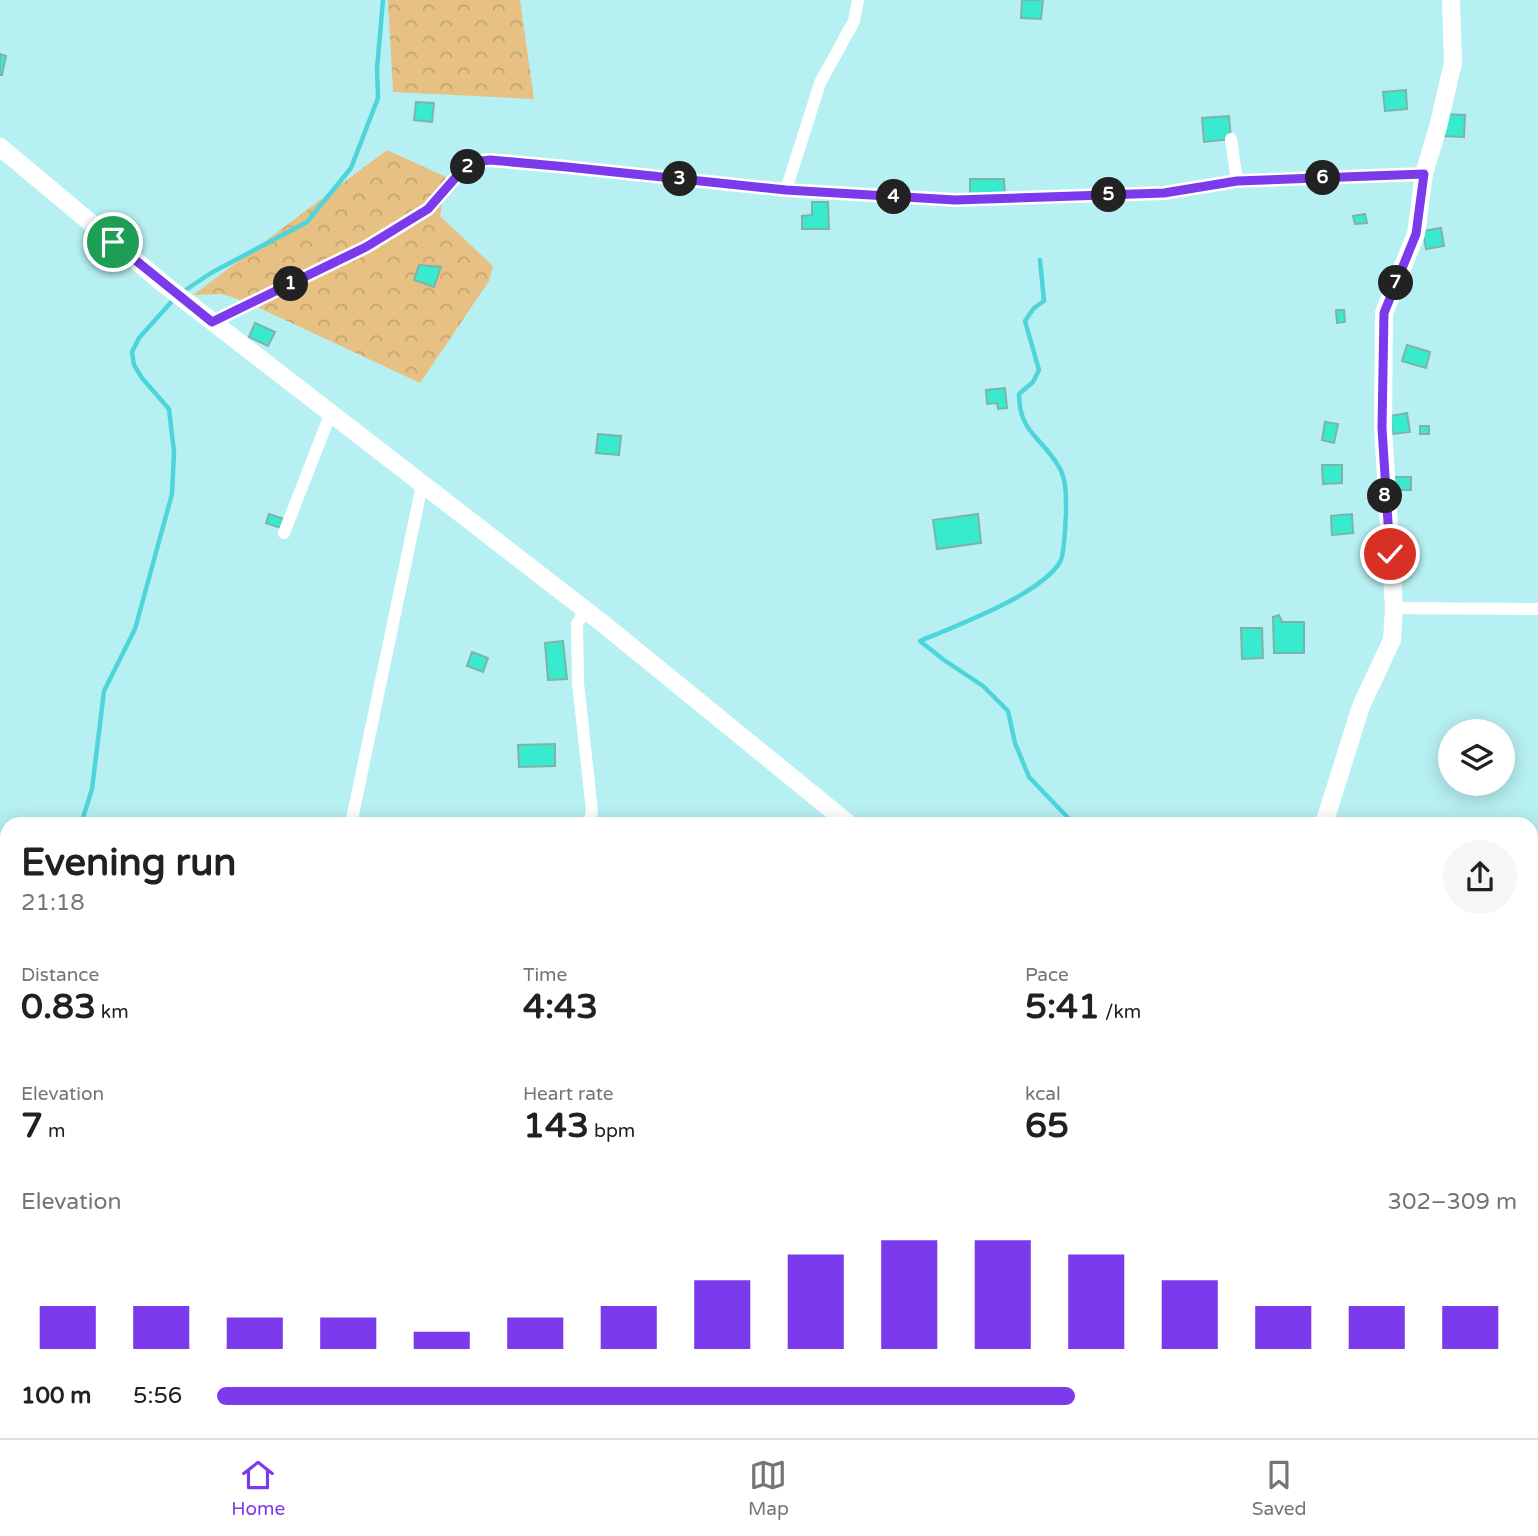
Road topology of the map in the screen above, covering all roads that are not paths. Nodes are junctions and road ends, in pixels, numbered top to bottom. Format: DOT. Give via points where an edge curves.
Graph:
graph roads {
  1 [pos="858,0"];
  2 [pos="1451,0"];
  3 [pos="1231,139"];
  4 [pos="0,147"];
  5 [pos="1424,174"];
  6 [pos="1237,181"];
  7 [pos="786,190"];
  8 [pos="212,322"];
  9 [pos="330,415"];
  10 [pos="422,485"];
  11 [pos="284,533"];
  12 [pos="1394,608"];
  13 [pos="1538,609"];
  14 [pos="585,611"];
  15 [pos="352,817"];
  16 [pos="591,817"];
  17 [pos="840,817"];
  18 [pos="1326,817"];
  1 -- 7 [label="street" via="854,22 820,83"];
  2 -- 5 [label="street" via="1453,63"];
  3 -- 6 [label="street"];
  4 -- 8 [label="street"];
  5 -- 6 [label="street"];
  5 -- 12 [label="street" via="1416,234 1384,313 1382,428"];
  6 -- 7 [label="street" via="1164,193 955,200"];
  7 -- 8 [label="street" via="474,162 428,209 366,247"];
  8 -- 9 [label="street"];
  9 -- 10 [label="street"];
  9 -- 11 [label="street"];
  10 -- 14 [label="street"];
  10 -- 15 [label="street"];
  12 -- 13 [label="street"];
  12 -- 18 [label="street" via="1392,640 1361,706"];
  14 -- 16 [label="street" via="577,624 578,683"];
  14 -- 17 [label="street"];
}
